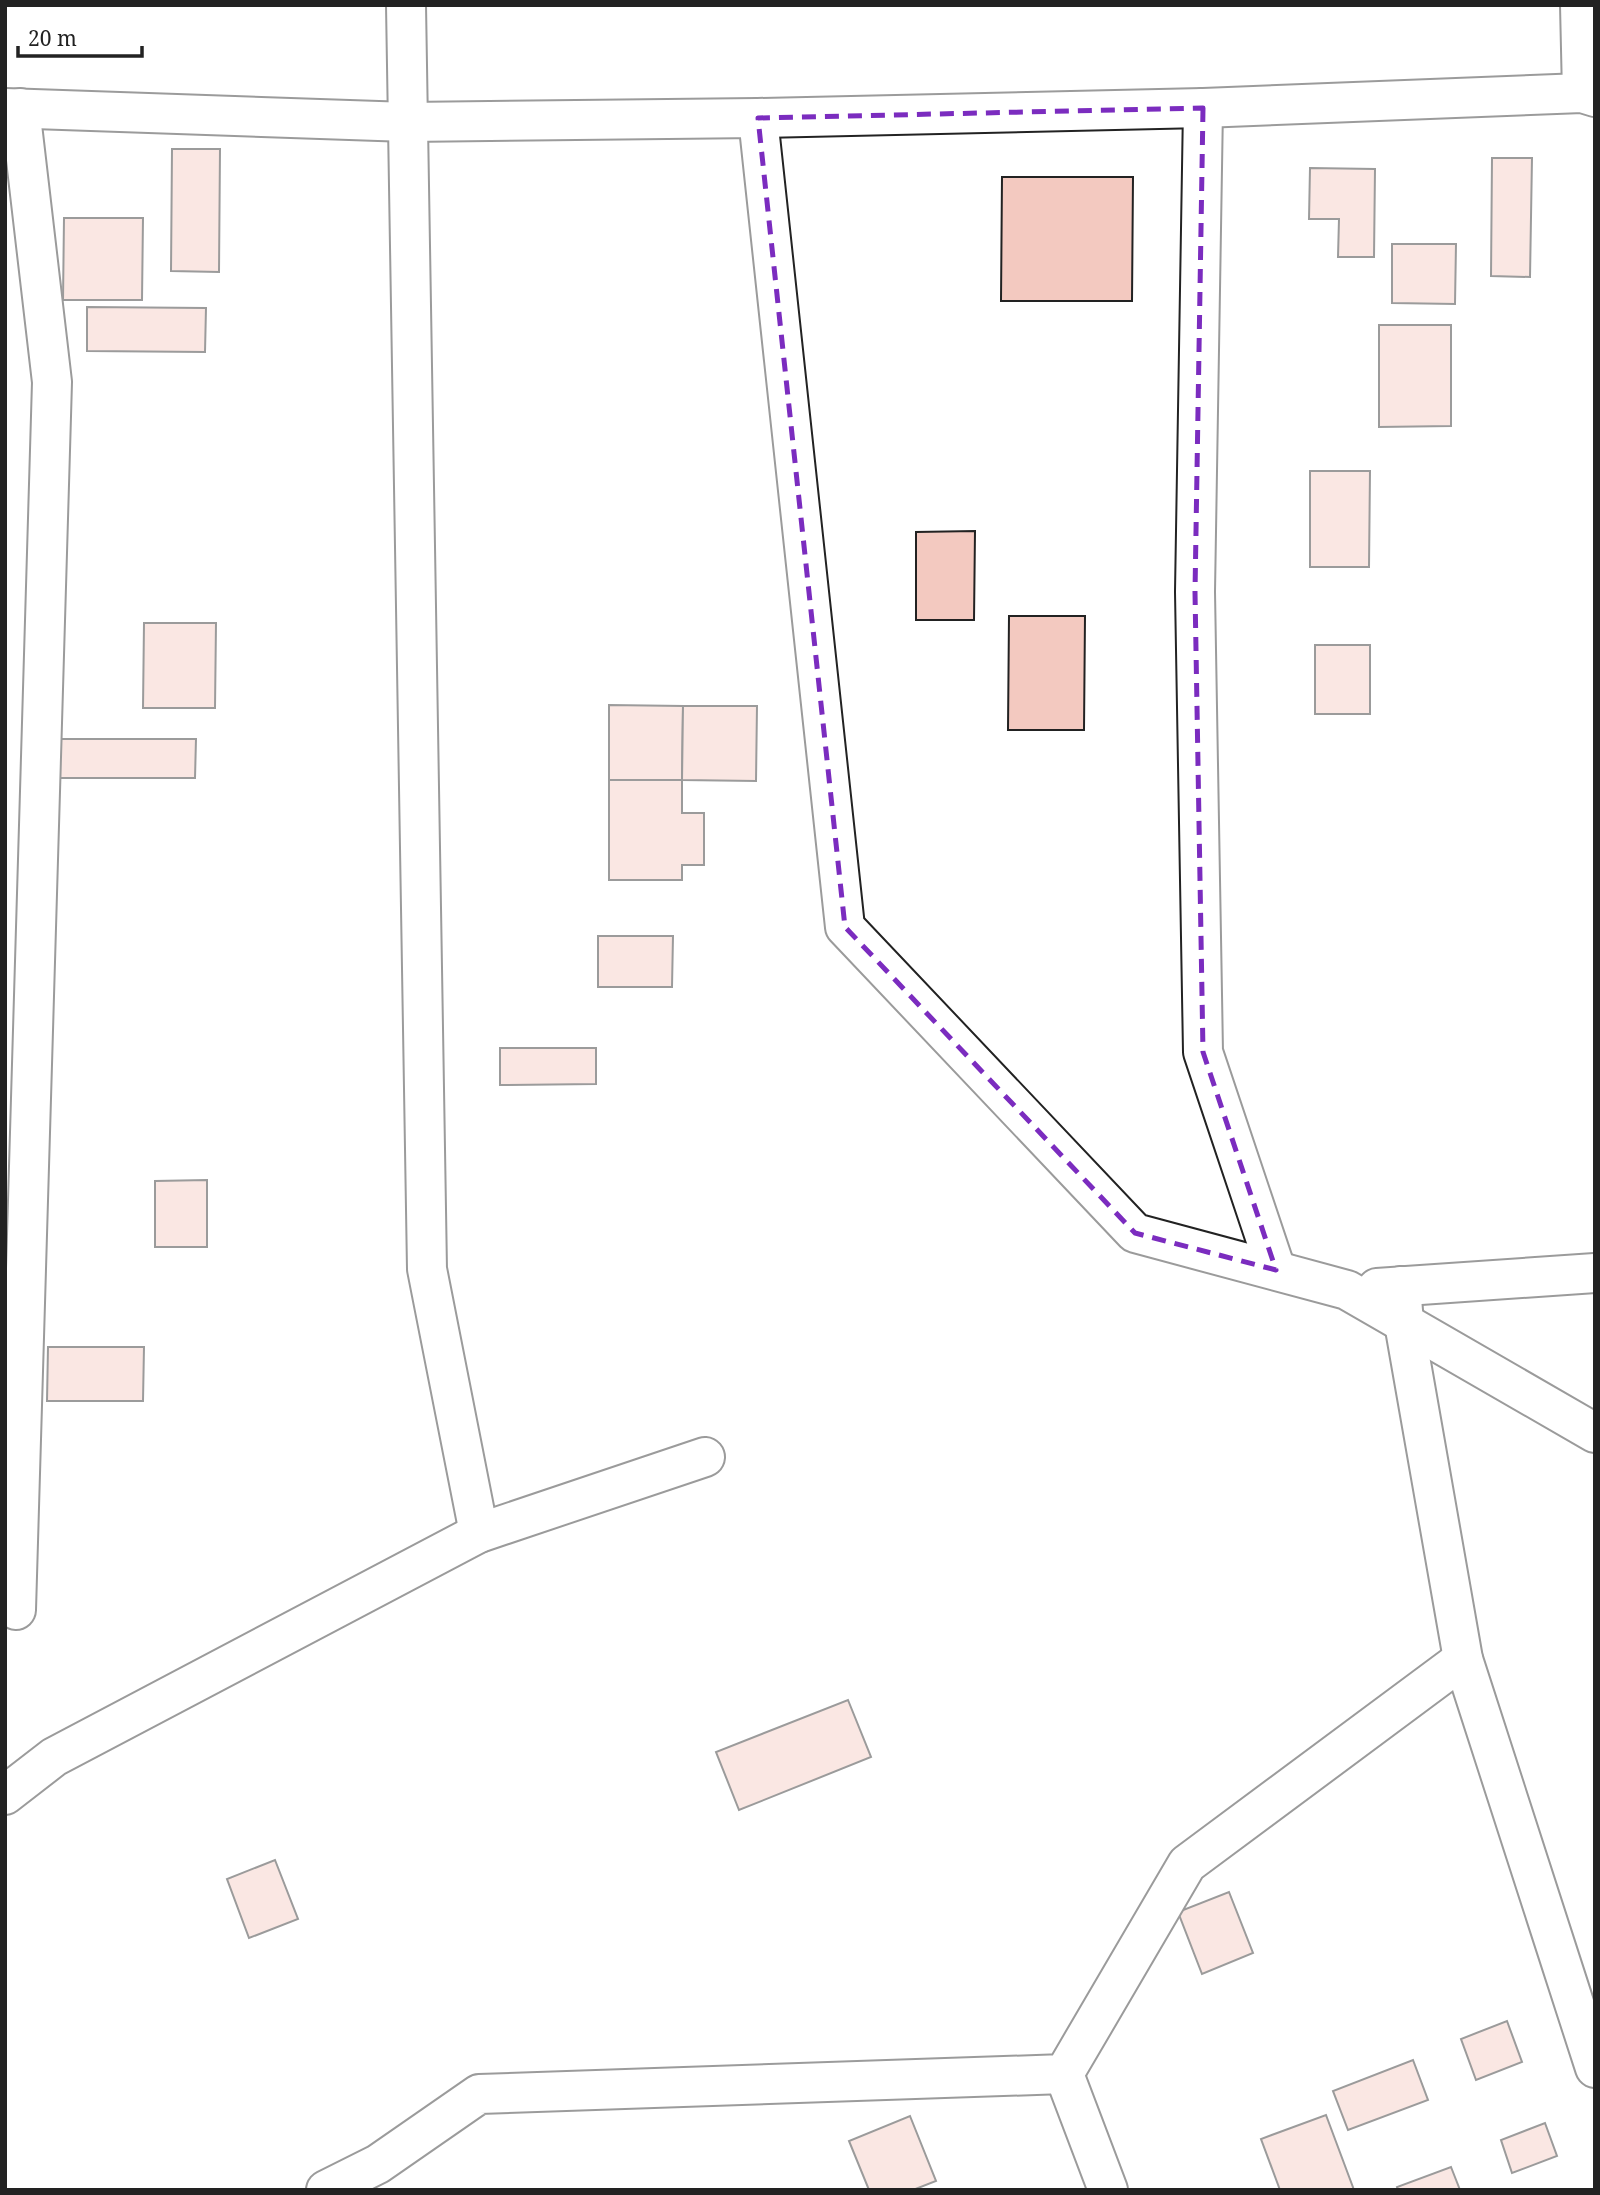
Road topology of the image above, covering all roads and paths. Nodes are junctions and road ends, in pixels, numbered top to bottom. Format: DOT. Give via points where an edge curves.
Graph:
graph roads {
  1 [pos="406,5"];
  2 [pos="1580,5"];
  3 [pos="1588,95"];
  4 [pos="12,108"];
  5 [pos="1203,108"];
  6 [pos="758,118"];
  7 [pos="408,122"];
  8 [pos="1276,1270"];
  9 [pos="1595,1273"];
  10 [pos="1401,1286"];
  11 [pos="1347,1290"];
  12 [pos="1405,1323"];
  13 [pos="1595,1433"];
  14 [pos="705,1457"];
  15 [pos="479,1533"];
  16 [pos="16,1610"];
  17 [pos="1463,1659"];
  18 [pos="5,1795"];
  19 [pos="1595,2068"];
  20 [pos="1064,2074"];
  21 [pos="326,2190"];
  22 [pos="1108,2190"];
  1 -- 7 [label="street"];
  2 -- 3 [label="street"];
  3 -- 5 [label="street"];
  4 -- 7 [label="street"];
  4 -- 16 [label="street" via="52,382"];
  5 -- 6 [label="street"];
  5 -- 8 [label="street" via="1195,592 1203,1052"];
  6 -- 7 [label="street"];
  6 -- 8 [label="street" via="845,927 1135,1233"];
  7 -- 15 [label="street" via="427,1269"];
  8 -- 11 [label="street"];
  9 -- 10 [label="street"];
  10 -- 11 [label="street"];
  10 -- 12 [label="street"];
  11 -- 12 [label="street"];
  12 -- 13 [label="street"];
  12 -- 17 [label="street"];
  14 -- 15 [label="street"];
  15 -- 18 [label="street" via="54,1757"];
  17 -- 19 [label="street"];
  17 -- 20 [label="street" via="1187,1864"];
  20 -- 21 [label="street" via="480,2094 378,2164"];
  20 -- 22 [label="street"];
}
